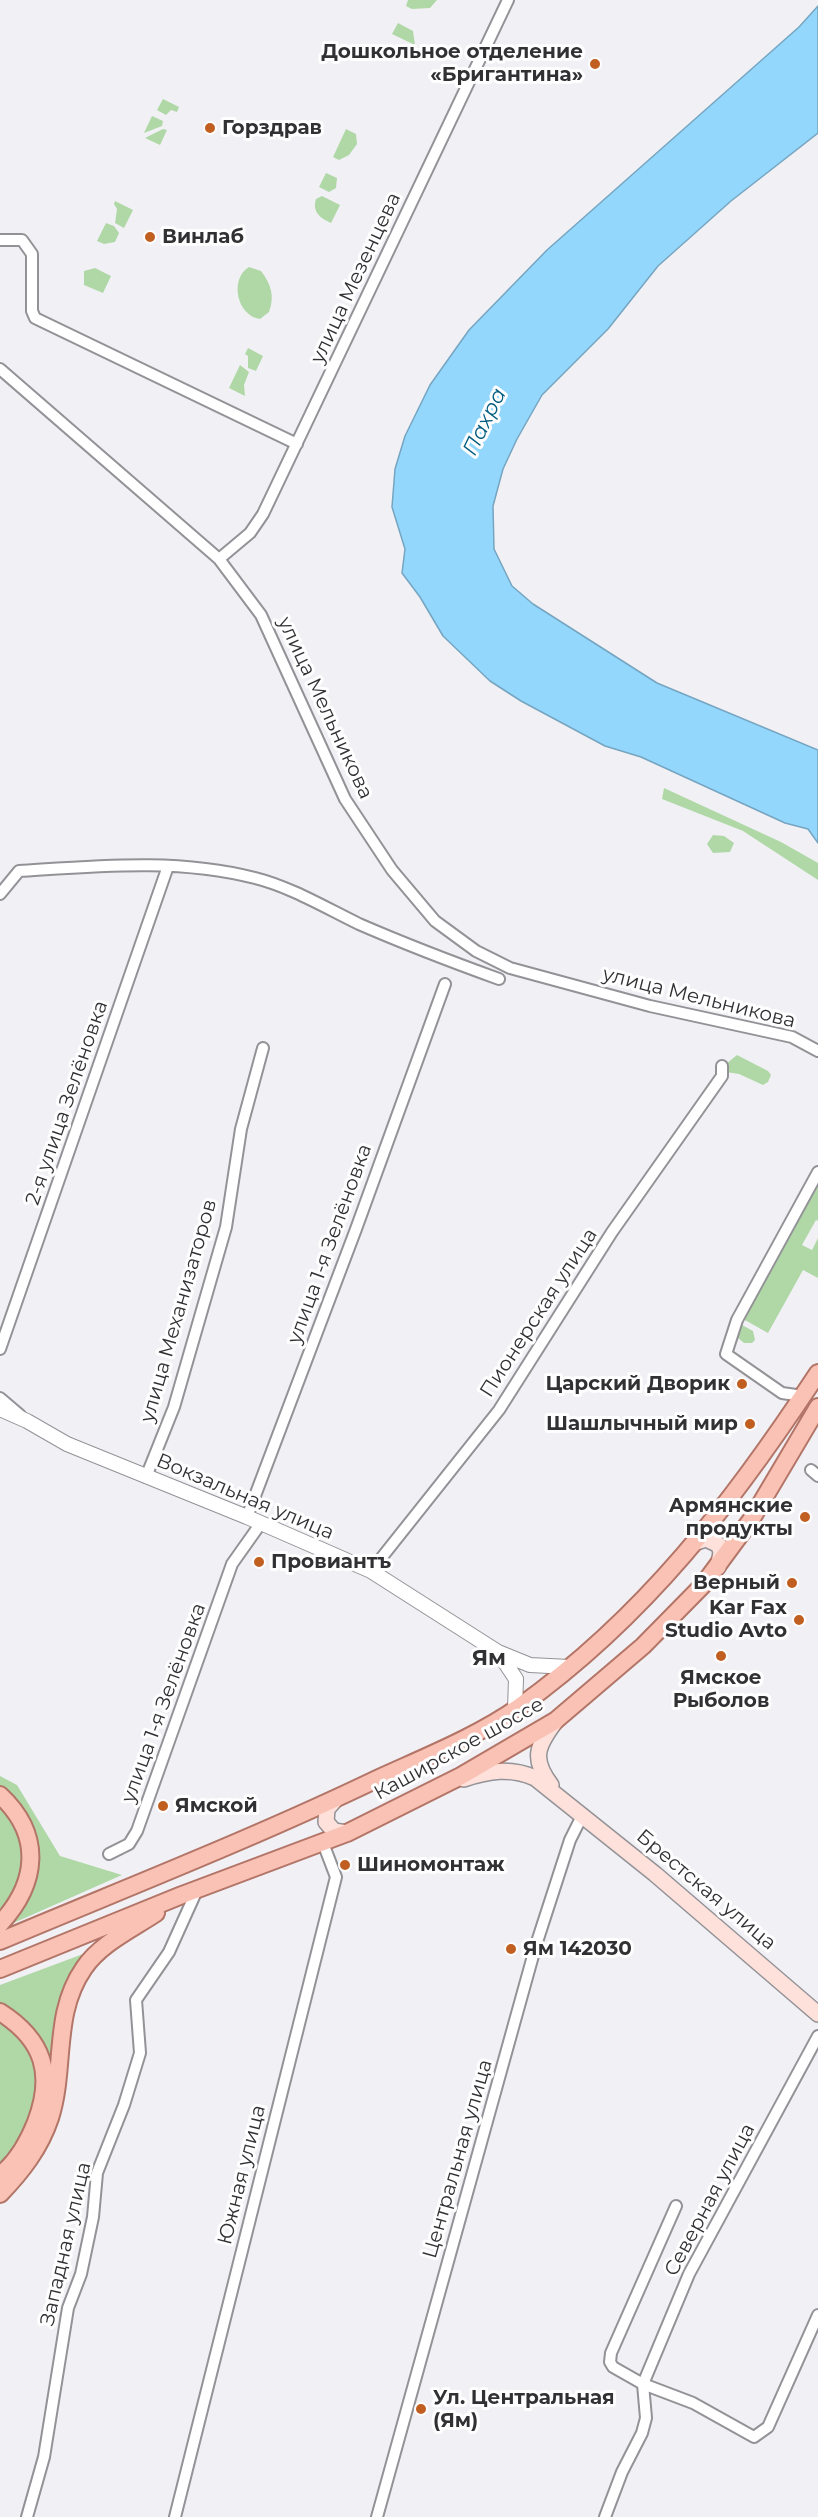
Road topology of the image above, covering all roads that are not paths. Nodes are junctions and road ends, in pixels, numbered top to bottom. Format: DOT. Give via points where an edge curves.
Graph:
graph roads {
  1 [pos="508,0"];
  2 [pos="0,240"];
  3 [pos="0,369"];
  4 [pos="297,444"];
  5 [pos="219,559"];
  6 [pos="168,866"];
  7 [pos="0,894"];
  8 [pos="499,979"];
  9 [pos="445,984"];
  10 [pos="263,1048"];
  11 [pos="818,1050"];
  12 [pos="722,1066"];
  13 [pos="818,1172"];
  14 [pos="0,1349"];
  15 [pos="818,1373"];
  16 [pos="803,1396"];
  17 [pos="0,1398"];
  18 [pos="818,1407"];
  19 [pos="0,1409"];
  20 [pos="27,1421"];
  21 [pos="146,1477"];
  22 [pos="247,1517"];
  23 [pos="261,1523"];
  24 [pos="694,1543"];
  25 [pos="718,1567"];
  26 [pos="371,1571"];
  27 [pos="498,1652"];
  28 [pos="569,1667"];
  29 [pos="515,1709"];
  30 [pos="555,1721"];
  31 [pos="441,1787"];
  32 [pos="0,1795"];
  33 [pos="335,1800"];
  34 [pos="565,1801"];
  35 [pos="583,1814"];
  36 [pos="347,1833"];
  37 [pos="323,1843"];
  38 [pos="109,1854"];
  39 [pos="190,1892"];
  40 [pos="0,1924"];
  41 [pos="0,1941"];
  42 [pos="0,1969"];
  43 [pos="0,2012"];
  44 [pos="818,2014"];
  45 [pos="818,2036"];
  46 [pos="0,2175"];
  47 [pos="0,2194"];
  48 [pos="676,2206"];
  49 [pos="818,2315"];
  50 [pos="641,2383"];
  51 [pos="27,2517"];
  52 [pos="175,2517"];
  53 [pos="376,2517"];
  54 [pos="604,2517"];
  1 -- 4 [label="street, улица Мезенцева"];
  2 -- 4 [label="street" via="22,240 32,254 35,318"];
  3 -- 5 [label="street, улица Мельникова"];
  4 -- 5 [label="street, улица Мезенцева" via="257,524"];
  5 -- 11 [label="street, улица Мельникова" via="261,615 345,799 392,870 435,921 476,951 510,968 650,1006 792,1037"];
  6 -- 7 [label="street" via="20,871"];
  6 -- 8 [label="street" via="256,878"];
  6 -- 14 [label="street, 2-я улица Зелёновка"];
  9 -- 22 [label="street, улица 1-я Зелёновка"];
  10 -- 21 [label="street, улица Механизаторов" via="241,1129 226,1227 174,1407"];
  12 -- 26 [label="street, Пионерская улица" via="722,1076 612,1232 499,1410"];
  13 -- 16 [label="street" via="737,1320 726,1354 783,1393"];
  15 -- 16 [label="main road, Каширское шоссе"];
  16 -- 24 [label="main road, Каширское шоссе" via="738,1489"];
  17 -- 20 [label="street"];
  18 -- 25 [label="main road, Каширское шоссе" via="751,1520"];
  19 -- 20 [label="street, Вокзальная улица"];
  20 -- 21 [label="street, Вокзальная улица" via="67,1444"];
  21 -- 22 [label="street, Вокзальная улица"];
  22 -- 23 [label="street, Вокзальная улица"];
  23 -- 26 [label="street, Вокзальная улица"];
  23 -- 38 [label="street, улица 1-я Зелёновка" via="232,1564 137,1831 129,1844"];
  24 -- 25 [label="main road" via="706,1539 719,1545"];
  24 -- 28 [label="main road, Каширское шоссе" via="612,1633"];
  25 -- 30 [label="main road, Каширское шоссе" via="643,1646"];
  26 -- 27 [label="street, Вокзальная улица"];
  27 -- 28 [label="street, Вокзальная улица" via="530,1665"];
  27 -- 29 [label="street, Вокзальная улица" via="516,1679"];
  28 -- 29 [label="main road, Каширское шоссе"];
  29 -- 33 [label="main road, Каширское шоссе" via="469,1736"];
  30 -- 31 [label="main road, Каширское шоссе"];
  30 -- 34 [label="main road, Брестская улица" via="538,1748 538,1760 543,1775"];
  31 -- 34 [label="main road, Брестская улица" via="486,1772 514,1771 535,1778"];
  31 -- 36 [label="main road, Каширское шоссе"];
  32 -- 40 [label="main road" via="24,1826 31,1861 25,1887"];
  33 -- 36 [label="main road" via="327,1809 326,1822 334,1831"];
  33 -- 41 [label="main road, Каширское шоссе"];
  34 -- 35 [label="main road, Брестская улица"];
  35 -- 44 [label="main road, Брестская улица"];
  35 -- 53 [label="street, Центральная улица" via="570,1840 536,1945"];
  36 -- 37 [label="main road, Каширское шоссе"];
  37 -- 39 [label="main road, Каширское шоссе"];
  37 -- 52 [label="street, Южная улица" via="336,1877"];
  39 -- 42 [label="main road, Каширское шоссе"];
  39 -- 47 [label="main road" via="112,1942 84,1967 63,2016 50,2117 30,2159"];
  39 -- 51 [label="street, Западная улица" via="169,1952 136,2000 140,2053 97,2174 93,2217 81,2274 68,2308 44,2457"];
  43 -- 46 [label="main road" via="32,2039 40,2052 45,2079 43,2103 33,2130 15,2161"];
  45 -- 50 [label="street, Северная улица" via="689,2274"];
  48 -- 50 [label="street" via="611,2353 613,2367"];
  49 -- 50 [label="street" via="768,2427 754,2437 693,2403"];
  50 -- 54 [label="street" via="646,2418 642,2433"];
}
